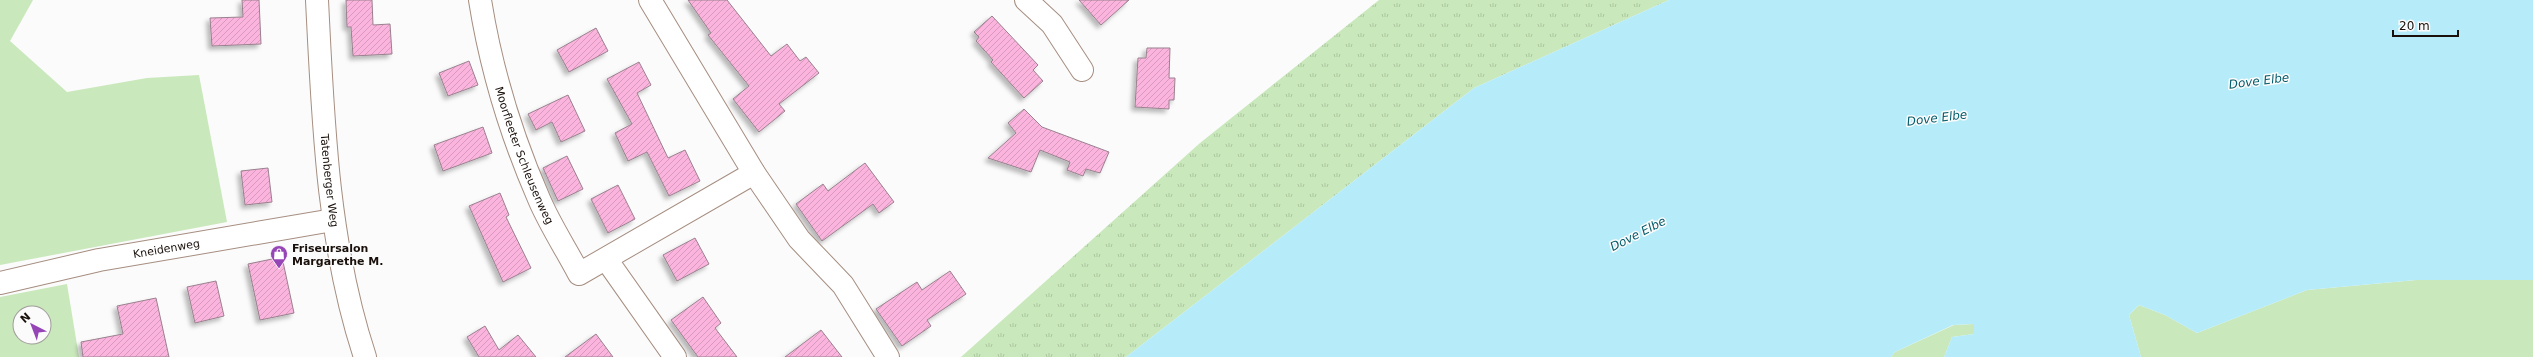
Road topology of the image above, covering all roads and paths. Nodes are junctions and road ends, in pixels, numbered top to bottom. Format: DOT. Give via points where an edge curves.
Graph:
graph roads {
  1 [pos="317,0"];
  2 [pos="480,0"];
  3 [pos="650,0"];
  4 [pos="1026,0"];
  5 [pos="1082,70"];
  6 [pos="754,173"];
  7 [pos="333,220"];
  8 [pos="606,259"];
  9 [pos="0,283"];
  10 [pos="365,357"];
  11 [pos="675,357"];
  12 [pos="888,357"];
  1 -- 7 [label="street, Tatenberger Weg" via="321,88"];
  2 -- 8 [label="street, Moorfleeter Schleusenweg" via="487,41 505,113 539,200 579,274"];
  3 -- 6 [label="street"];
  4 -- 5 [label="street" via="1052,24"];
  6 -- 8 [label="street, Moorfleeter Schleusenweg"];
  6 -- 12 [label="street" via="800,240 843,285"];
  7 -- 9 [label="street, Kneidenweg" via="99,260"];
  7 -- 10 [label="street, Tatenberger Weg" via="343,276"];
  8 -- 11 [label="street"];
}
